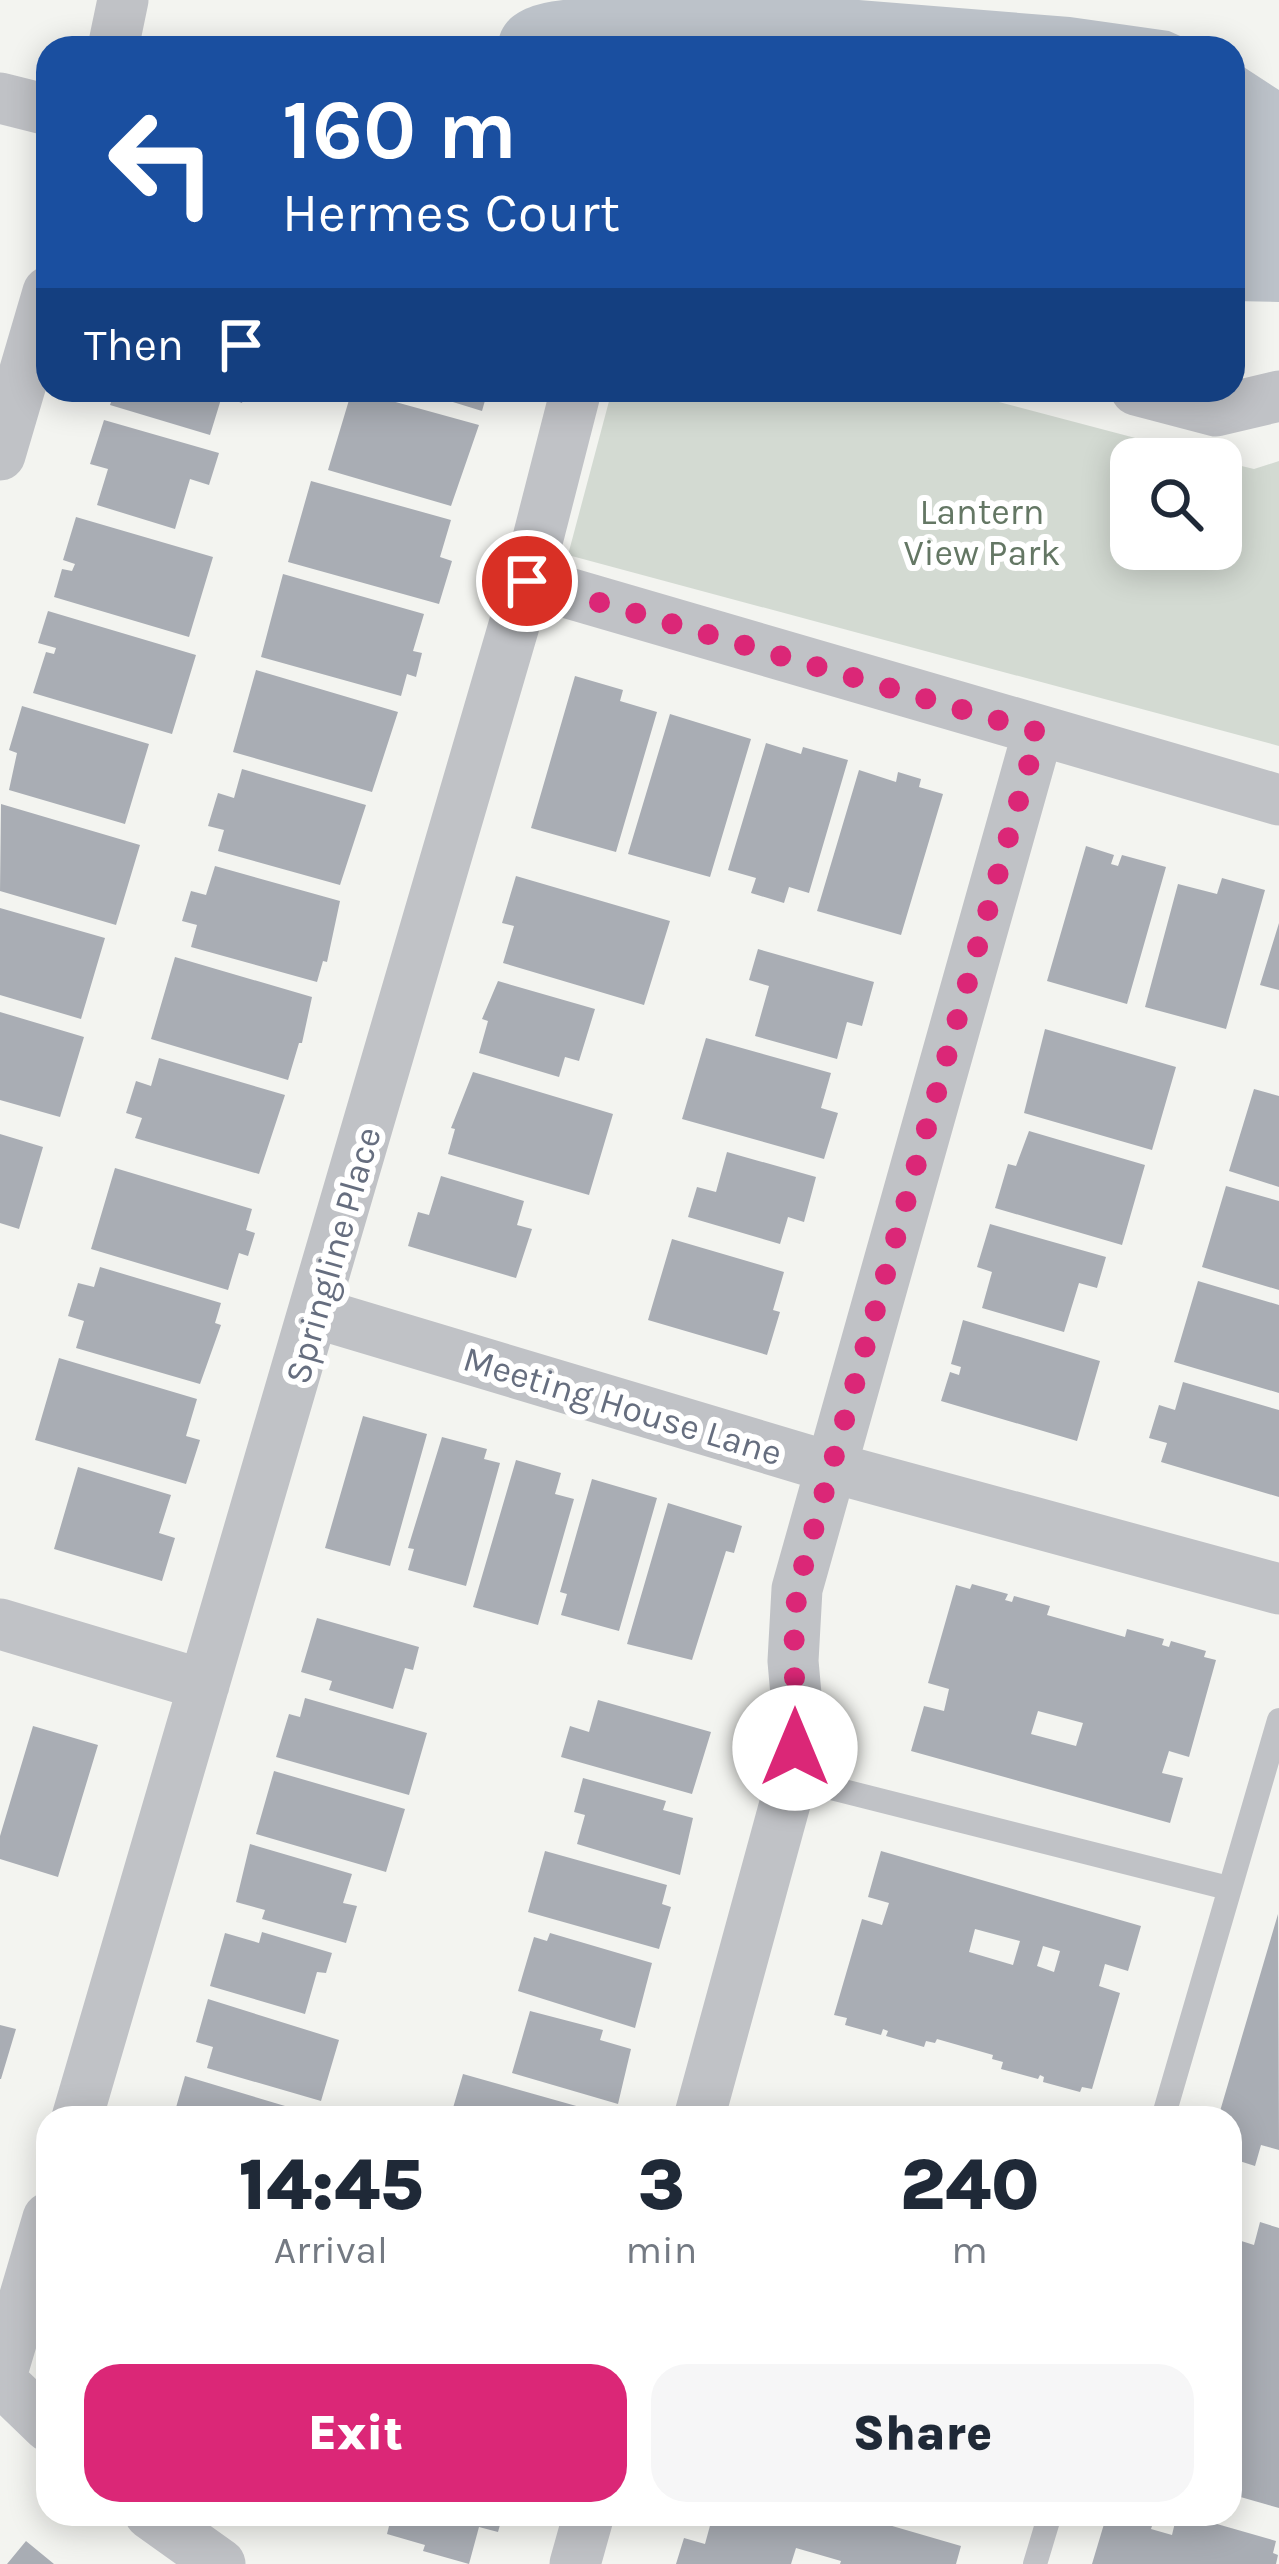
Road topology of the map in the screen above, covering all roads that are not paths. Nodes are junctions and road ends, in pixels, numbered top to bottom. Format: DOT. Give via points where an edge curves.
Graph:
graph roads {
  1 [pos="123,0"];
  2 [pos="116,36"];
  3 [pos="0,98"];
  4 [pos="36,107"];
  5 [pos="36,333"];
  6 [pos="1279,397"];
  7 [pos="573,402"];
  8 [pos="1182,402"];
  9 [pos="0,455"];
  10 [pos="527,581"];
  11 [pos="1038,732"];
  12 [pos="1279,800"];
  13 [pos="316,1313"];
  14 [pos="830,1467"];
  15 [pos="1279,1589"];
  16 [pos="0,1624"];
  17 [pos="204,1685"];
  18 [pos="1279,1720"];
  19 [pos="793,1778"];
  20 [pos="1228,1888"];
  21 [pos="81,2106"];
  22 [pos="702,2106"];
  23 [pos="1166,2106"];
  24 [pos="36,2258"];
  25 [pos="0,2380"];
  26 [pos="36,2414"];
  27 [pos="167,2526"];
  28 [pos="586,2526"];
  29 [pos="1046,2526"];
  30 [pos="220,2564"];
  31 [pos="575,2564"];
  32 [pos="1035,2564"];
  1 -- 2 [label="street"];
  3 -- 4 [label="street"];
  5 -- 9 [label="street"];
  6 -- 8 [label="street" via="1216,411"];
  7 -- 10 [label="street, Springline Place"];
  10 -- 11 [label="street"];
  10 -- 13 [label="street, Springline Place"];
  11 -- 12 [label="street"];
  11 -- 14 [label="street"];
  13 -- 14 [label="street, Meeting House Lane"];
  13 -- 17 [label="street, Springline Place"];
  14 -- 15 [label="street, Meeting House Lane"];
  14 -- 19 [label="street" via="797,1589"];
  16 -- 17 [label="street"];
  17 -- 21 [label="street, Springline Place"];
  18 -- 20 [label="lane"];
  19 -- 20 [label="lane"];
  19 -- 22 [label="street"];
  20 -- 23 [label="lane"];
  24 -- 25 [label="street"];
  25 -- 26 [label="street"];
  27 -- 30 [label="street"];
  28 -- 31 [label="street"];
  29 -- 32 [label="lane"];
}
